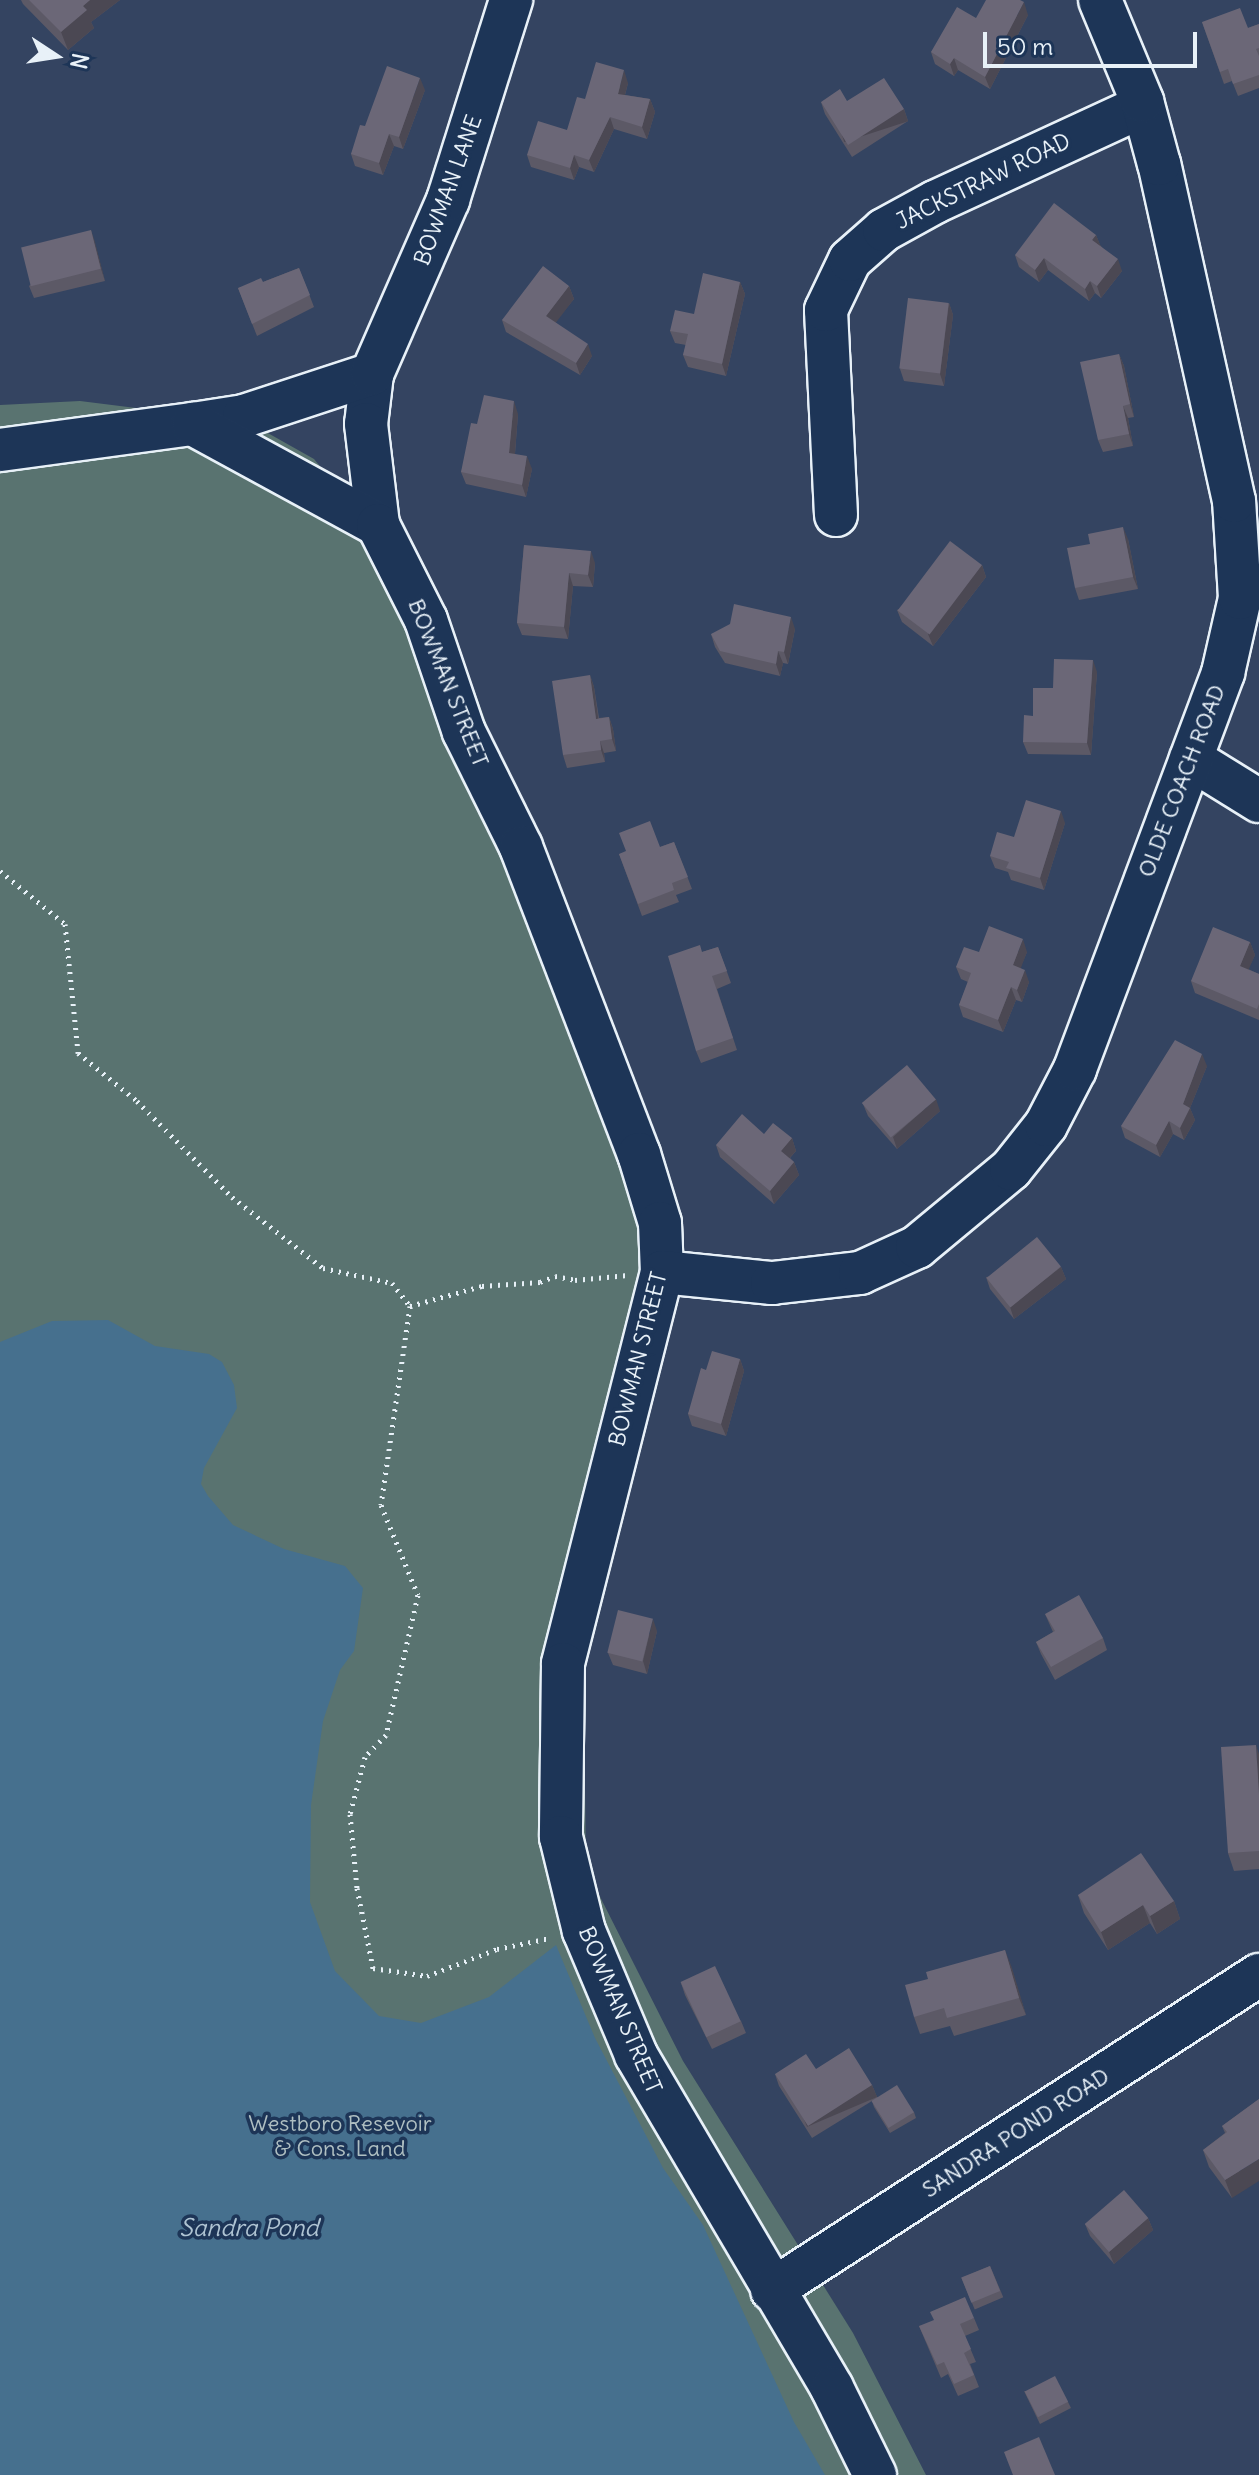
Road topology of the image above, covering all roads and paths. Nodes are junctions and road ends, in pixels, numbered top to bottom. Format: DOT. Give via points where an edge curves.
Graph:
graph roads {
  1 [pos="511,0"];
  2 [pos="1100,0"];
  3 [pos="1143,106"];
  4 [pos="372,374"];
  5 [pos="193,424"];
  6 [pos="0,450"];
  7 [pos="836,515"];
  8 [pos="378,525"];
  9 [pos="1191,759"];
  10 [pos="1259,801"];
  11 [pos="0,871"];
  12 [pos="662,1272"];
  13 [pos="410,1306"];
  14 [pos="584,1931"];
  15 [pos="1259,1975"];
  16 [pos="772,2290"];
  17 [pos="875,2475"];
  1 -- 4 [label="street, BOWMAN LANE" via="448,200"];
  2 -- 3 [label="street, OLDE COACH ROAD"];
  3 -- 7 [label="street, JACKSTRAW ROAD" via="935,202 884,230 850,260 826,310"];
  3 -- 9 [label="street, OLDE COACH ROAD" via="1220,430 1240,554 1236,636"];
  4 -- 5 [label="street" via="244,416"];
  4 -- 8 [label="street, BOWMAN LANE" via="366,424"];
  5 -- 6 [label="street"];
  5 -- 8 [label="street"];
  8 -- 12 [label="street, BOWMAN STREET" via="426,620 464,732 521,847 639,1154 660,1223"];
  9 -- 10 [label="street"];
  9 -- 12 [label="street, OLDE COACH ROAD" via="1075,1069 1046,1125 1011,1169 917,1247 860,1273 772,1283"];
  11 -- 13 [label="path" via="65,924 78,1053 137,1101 232,1197 323,1268 392,1283"];
  12 -- 13 [label="path" via="500,1283 450,1291"];
  12 -- 14 [label="street, BOWMAN STREET" via="563,1664 561,1837"];
  13 -- 14 [label="path" via="381,1505 418,1595 386,1735 365,1757 350,1814 357,1888 373,1968 427,1976 497,1949"];
  14 -- 16 [label="street, BOWMAN STREET" via="659,2101"];
  15 -- 16 [label="street, SANDRA POND ROAD"];
  16 -- 17 [label="street, BOWMAN STREET" via="832,2388"];
}
